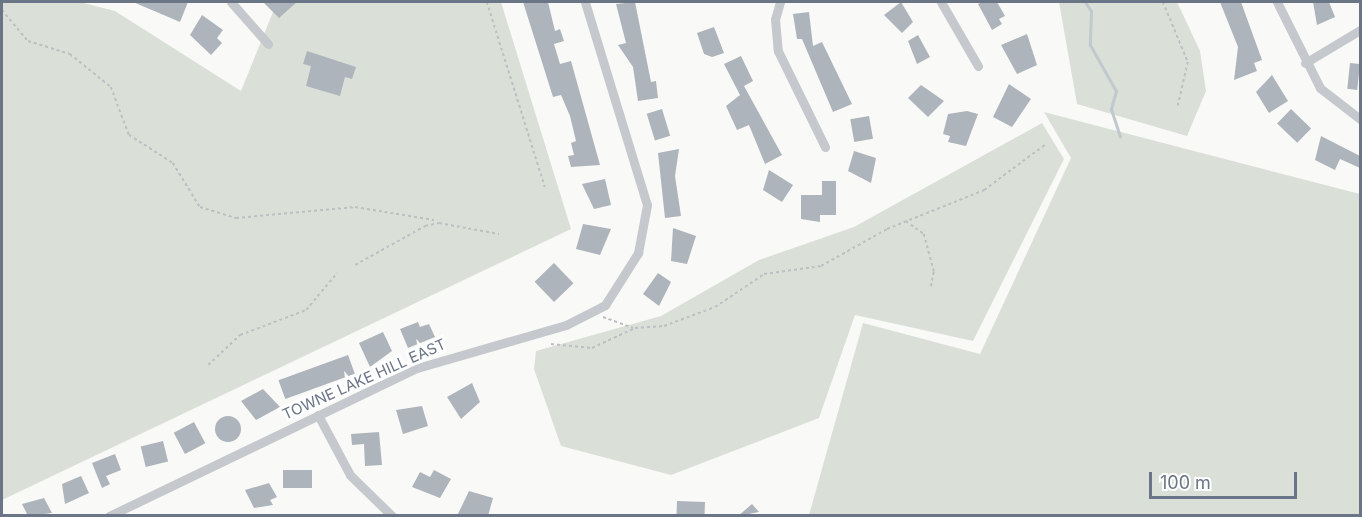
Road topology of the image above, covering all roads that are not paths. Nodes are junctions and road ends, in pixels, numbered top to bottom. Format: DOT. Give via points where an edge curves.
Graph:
graph roads {
  1 [pos="231,2"];
  2 [pos="585,2"];
  3 [pos="780,2"];
  4 [pos="941,2"];
  5 [pos="1277,2"];
  6 [pos="1360,30"];
  7 [pos="268,44"];
  8 [pos="1305,63"];
  9 [pos="978,66"];
  10 [pos="1360,119"];
  11 [pos="825,147"];
  12 [pos="318,415"];
  13 [pos="109,516"];
  14 [pos="392,516"];
  1 -- 7 [label="street"];
  2 -- 12 [label="street, TOWNE LAKE HILL EAST" via="647,205 639,253 621,285 586,318 463,351"];
  3 -- 11 [label="street" via="775,19 778,51"];
  4 -- 9 [label="street"];
  5 -- 8 [label="street"];
  6 -- 8 [label="street"];
  8 -- 10 [label="street" via="1328,97"];
  12 -- 13 [label="street, TOWNE LAKE HILL EAST"];
  12 -- 14 [label="street" via="350,475"];
}
